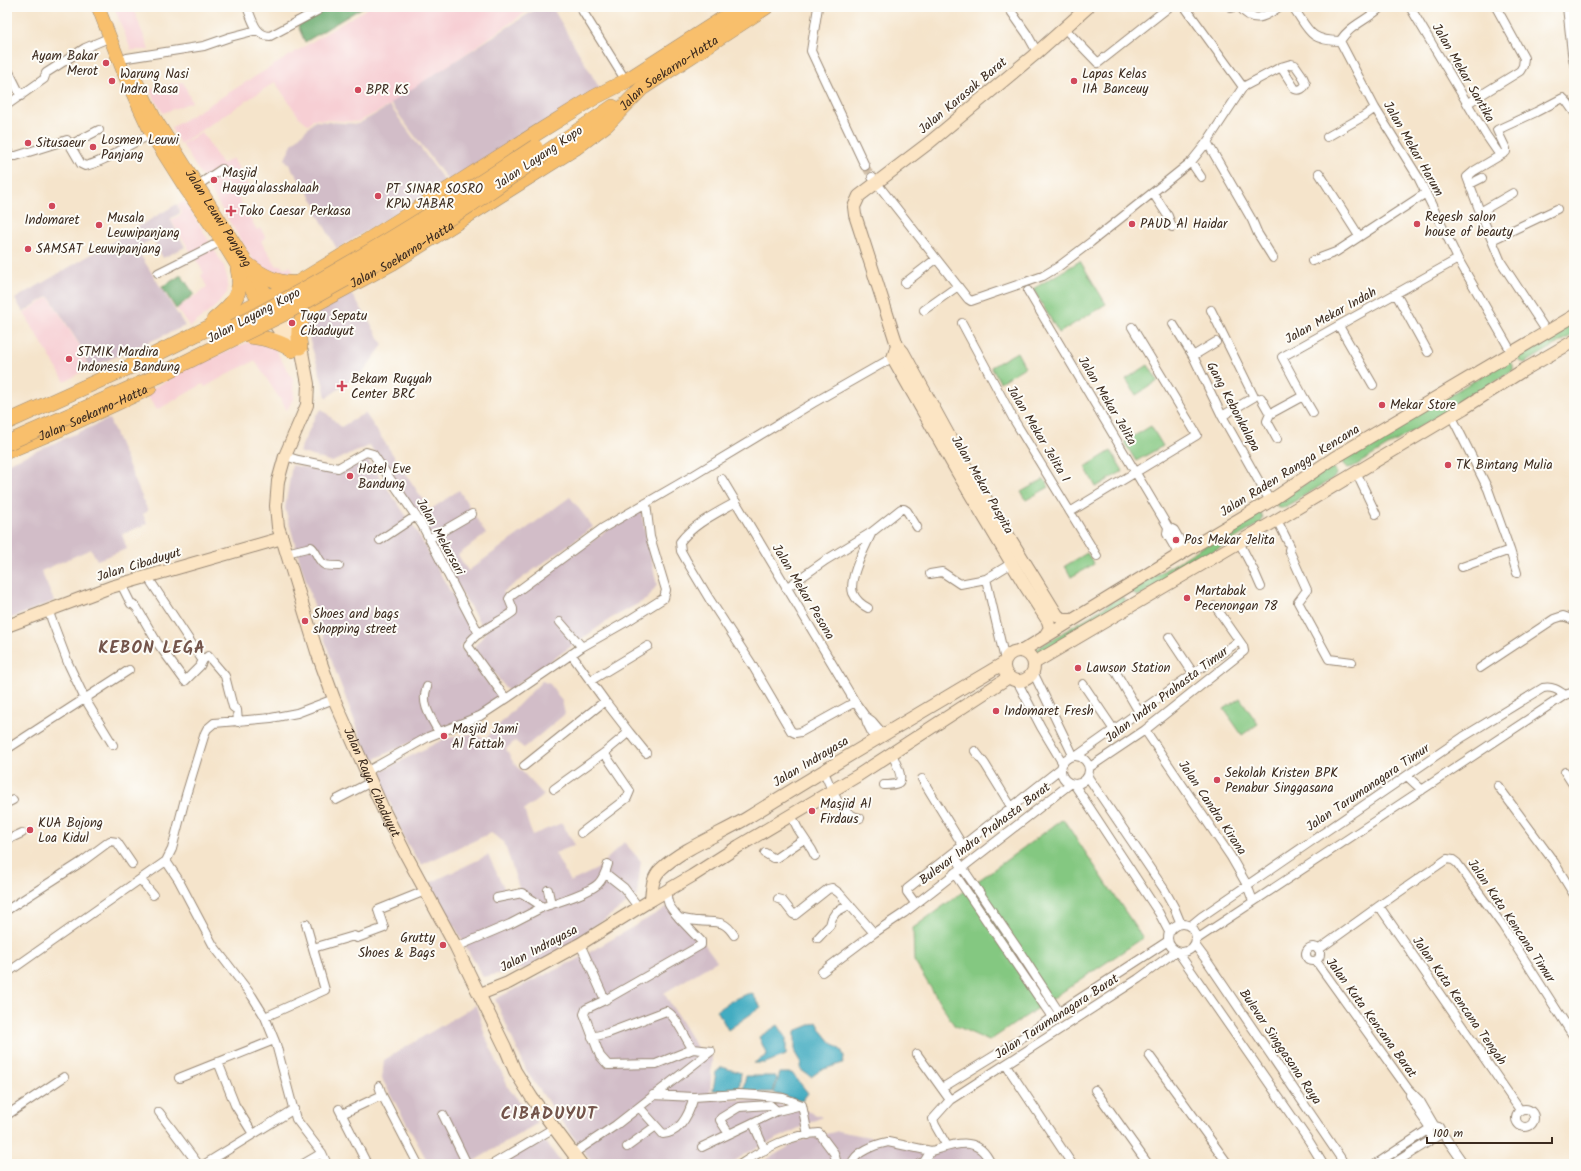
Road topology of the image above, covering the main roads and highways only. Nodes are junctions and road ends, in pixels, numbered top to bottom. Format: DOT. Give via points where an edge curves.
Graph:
graph roads {
  1 [pos="98,7"];
  2 [pos="106,7"];
  3 [pos="741,7"];
  4 [pos="766,7"];
  5 [pos="626,80"];
  6 [pos="642,88"];
  7 [pos="539,150"];
  8 [pos="368,241"];
  9 [pos="243,267"];
  10 [pos="385,268"];
  11 [pos="298,283"];
  12 [pos="264,300"];
  13 [pos="312,306"];
  14 [pos="279,322"];
  15 [pos="195,336"];
  16 [pos="250,336"];
  17 [pos="130,366"];
  18 [pos="142,391"];
  19 [pos="7,422"];
  20 [pos="7,434"];
  21 [pos="7,443"];
  22 [pos="7,451"];
  1 -- 9 [label="main road, Jalan Leuwi Panjang" via="127,81 152,135 186,189"];
  2 -- 9 [label="main road, Jalan Leuwi Panjang" via="154,117 198,185"];
  3 -- 5 [label="highway, Jalan Soekarno-Hatta"];
  4 -- 6 [label="highway, Jalan Soekarno-Hatta"];
  5 -- 7 [label="highway, Jalan Layang Kopo"];
  5 -- 8 [label="highway, Jalan Soekarno-Hatta" via="552,123"];
  6 -- 7 [label="highway, Jalan Layang Kopo"];
  6 -- 10 [label="highway, Jalan Soekarno-Hatta" via="587,140"];
  7 -- 20 [label="highway, Jalan Layang Kopo, bridge" via="283,302 153,369"];
  7 -- 21 [label="highway, Jalan Layang Kopo, bridge" via="470,206 285,313 158,376"];
  8 -- 10 [label="highway" via="365,251 368,260 375,266"];
  8 -- 11 [label="highway, Jalan Soekarno-Hatta"];
  9 -- 11 [label="highway" via="273,280"];
  9 -- 12 [label="main road, Jalan Leuwi Panjang"];
  9 -- 15 [label="highway" via="240,288 234,300"];
  10 -- 13 [label="highway, Jalan Soekarno-Hatta"];
  11 -- 12 [label="highway, Jalan Soekarno-Hatta"];
  12 -- 14 [label="main road, Jalan Leuwi Panjang"];
  12 -- 15 [label="highway, Jalan Soekarno-Hatta"];
  13 -- 14 [label="highway, Jalan Soekarno-Hatta"];
  13 -- 16 [label="highway" via="300,324 296,349"];
  14 -- 16 [label="highway, Jalan Soekarno-Hatta"];
  15 -- 17 [label="highway, Jalan Soekarno-Hatta"];
  16 -- 18 [label="highway, Jalan Soekarno-Hatta"];
  17 -- 18 [label="highway" via="138,365 148,371 149,383"];
  17 -- 19 [label="highway, Jalan Soekarno-Hatta"];
  18 -- 22 [label="highway, Jalan Soekarno-Hatta"];
}
